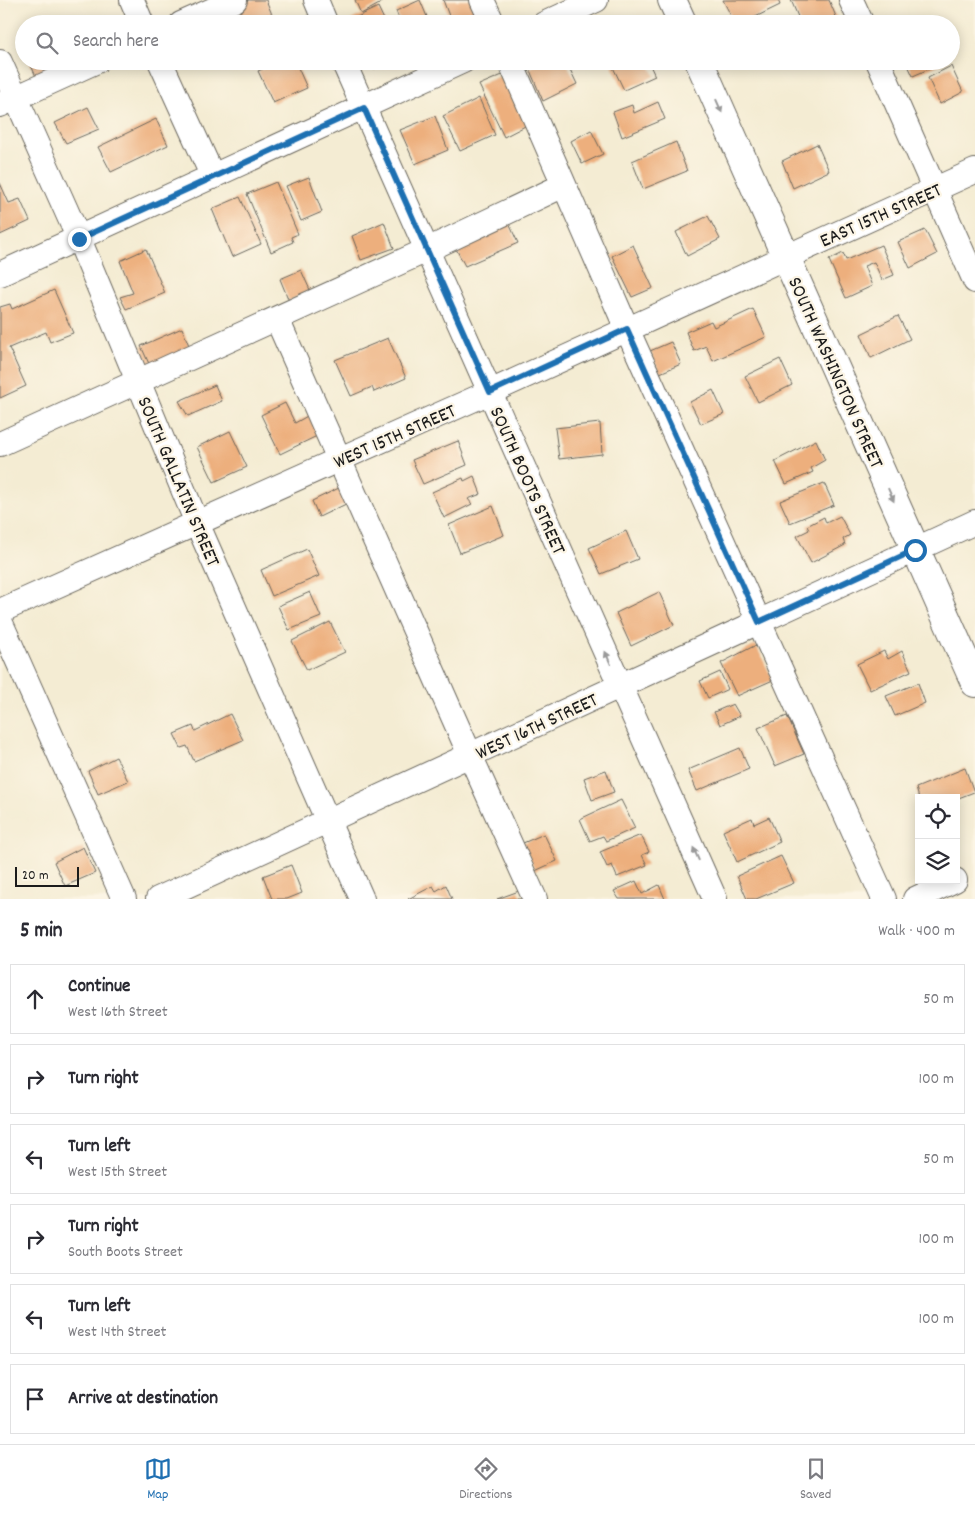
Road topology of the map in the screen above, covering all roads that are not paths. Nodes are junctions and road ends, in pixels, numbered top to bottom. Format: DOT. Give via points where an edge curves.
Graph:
graph roads {
  1 [pos="132,0"];
  2 [pos="235,0"];
  3 [pos="316,0"];
  4 [pos="482,0"];
  5 [pos="596,0"];
  6 [pos="672,0"];
  7 [pos="851,0"];
  8 [pos="138,15"];
  9 [pos="201,15"];
  10 [pos="322,15"];
  11 [pos="489,15"];
  12 [pos="564,15"];
  13 [pos="679,15"];
  14 [pos="858,15"];
  15 [pos="0,62"];
  16 [pos="77,70"];
  17 [pos="164,70"];
  18 [pos="347,70"];
  19 [pos="445,70"];
  20 [pos="514,70"];
  21 [pos="703,70"];
  22 [pos="882,70"];
  23 [pos="8,102"];
  24 [pos="364,108"];
  25 [pos="975,171"];
  26 [pos="213,177"];
  27 [pos="564,185"];
  28 [pos="934,189"];
  29 [pos="79,239"];
  30 [pos="427,250"];
  31 [pos="786,256"];
  32 [pos="0,274"];
  33 [pos="975,281"];
  34 [pos="277,319"];
  35 [pos="627,329"];
  36 [pos="138,383"];
  37 [pos="490,392"];
  38 [pos="0,444"];
  39 [pos="340,459"];
  40 [pos="975,522"];
  41 [pos="197,523"];
  42 [pos="915,550"];
  43 [pos="0,611"];
  44 [pos="0,621"];
  45 [pos="759,622"];
  46 [pos="975,683"];
  47 [pos="621,686"];
  48 [pos="470,755"];
  49 [pos="328,821"];
  50 [pos="975,871"];
  51 [pos="960,878"];
  52 [pos="947,884"];
  53 [pos="124,899"];
  54 [pos="158,899"];
  55 [pos="362,899"];
  56 [pos="535,899"];
  57 [pos="715,899"];
  58 [pos="884,899"];
  59 [pos="915,899"];
  1 -- 8 [label="street"];
  2 -- 9 [label="street"];
  3 -- 10 [label="street"];
  4 -- 11 [label="street"];
  5 -- 12 [label="street"];
  6 -- 13 [label="main road"];
  7 -- 14 [label="street"];
  15 -- 23 [label="street, SOUTH GALLATIN STREET"];
  16 -- 23 [label="street"];
  17 -- 26 [label="street"];
  18 -- 24 [label="street, SOUTH BOOTS STREET"];
  19 -- 24 [label="street"];
  20 -- 27 [label="street"];
  21 -- 31 [label="main road, SOUTH WASHINGTON STREET, one-way"];
  22 -- 28 [label="street"];
  23 -- 29 [label="street, SOUTH GALLATIN STREET"];
  24 -- 26 [label="street"];
  24 -- 30 [label="street, SOUTH BOOTS STREET"];
  25 -- 28 [label="street, EAST 15TH STREET"];
  26 -- 29 [label="street"];
  27 -- 30 [label="street"];
  27 -- 35 [label="street"];
  28 -- 31 [label="street, EAST 15TH STREET"];
  28 -- 33 [label="street"];
  29 -- 32 [label="street"];
  29 -- 36 [label="street, SOUTH GALLATIN STREET"];
  30 -- 34 [label="street"];
  30 -- 37 [label="street, SOUTH BOOTS STREET"];
  31 -- 35 [label="street, WEST 15TH STREET"];
  31 -- 42 [label="main road, SOUTH WASHINGTON STREET, one-way"];
  34 -- 36 [label="street"];
  34 -- 39 [label="street"];
  35 -- 37 [label="street, WEST 15TH STREET"];
  35 -- 45 [label="street"];
  36 -- 38 [label="street"];
  36 -- 41 [label="street, SOUTH GALLATIN STREET"];
  37 -- 39 [label="street, WEST 15TH STREET"];
  47 -- 37 [label="street, SOUTH BOOTS STREET, one-way"];
  39 -- 41 [label="street, WEST 15TH STREET"];
  39 -- 48 [label="street"];
  40 -- 42 [label="street, WEST 16TH STREET"];
  41 -- 43 [label="street, WEST 15TH STREET"];
  41 -- 49 [label="street, SOUTH GALLATIN STREET"];
  42 -- 45 [label="street, WEST 16TH STREET"];
  42 -- 46 [label="main road, SOUTH WASHINGTON STREET"];
  44 -- 53 [label="street"];
  45 -- 47 [label="street, WEST 16TH STREET"];
  45 -- 58 [label="street"];
  47 -- 48 [label="street, WEST 16TH STREET"];
  57 -- 47 [label="street, SOUTH BOOTS STREET, one-way"];
  48 -- 49 [label="street, WEST 16TH STREET"];
  48 -- 56 [label="street"];
  49 -- 54 [label="street, WEST 16TH STREET"];
  49 -- 55 [label="street, SOUTH GALLATIN STREET"];
  50 -- 51 [label="street"];
  52 -- 59 [label="street"];
}
